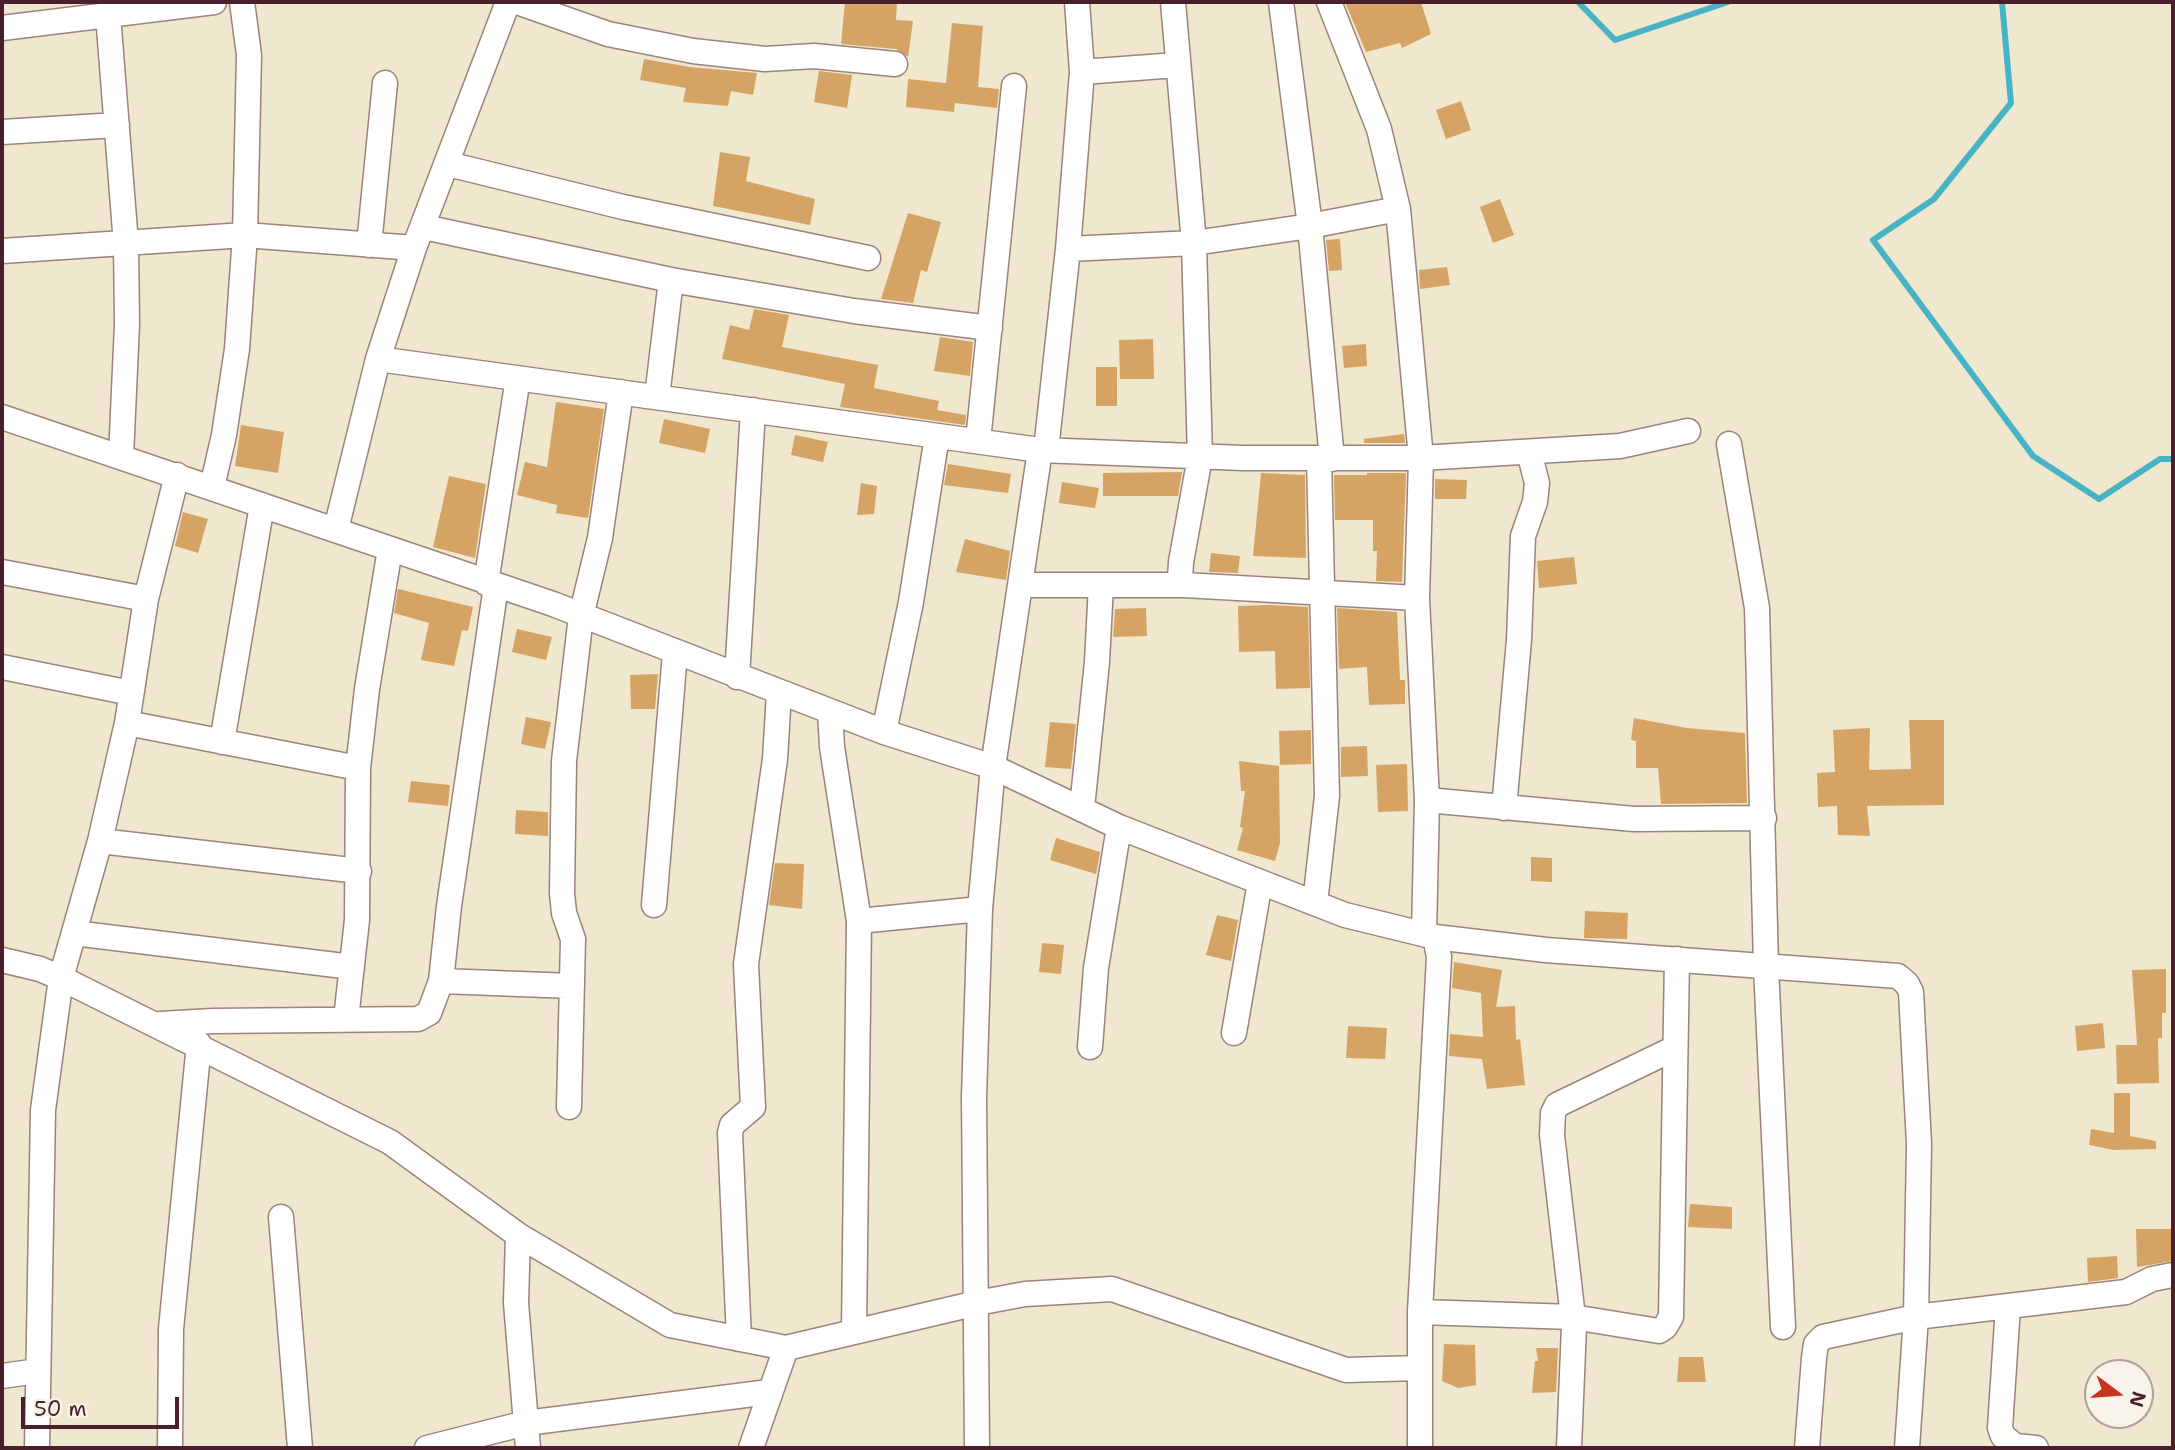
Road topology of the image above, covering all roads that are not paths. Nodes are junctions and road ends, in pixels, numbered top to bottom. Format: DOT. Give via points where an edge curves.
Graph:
graph roads {
  1 [pos="214,2"];
  2 [pos="242,2"];
  3 [pos="508,2"];
  4 [pos="517,2"];
  5 [pos="1077,2"];
  6 [pos="1173,2"];
  7 [pos="1281,2"];
  8 [pos="1329,2"];
  9 [pos="124,9"];
  10 [pos="2,28"];
  11 [pos="895,64"];
  12 [pos="1177,65"];
  13 [pos="1082,72"];
  14 [pos="385,83"];
  15 [pos="1014,86"];
  16 [pos="117,125"];
  17 [pos="2,132"];
  18 [pos="448,164"];
  19 [pos="1398,209"];
  20 [pos="1310,226"];
  21 [pos="245,235"];
  22 [pos="419,238"];
  23 [pos="126,243"];
  24 [pos="1194,243"];
  25 [pos="369,245"];
  26 [pos="1069,248"];
  27 [pos="2,251"];
  28 [pos="868,258"];
  29 [pos="671,280"];
  30 [pos="990,328"];
  31 [pos="378,359"];
  32 [pos="518,378"];
  33 [pos="621,392"];
  34 [pos="657,397"];
  35 [pos="753,410"];
  36 [pos="2,417"];
  37 [pos="1688,431"];
  38 [pos="937,436"];
  39 [pos="978,441"];
  40 [pos="1729,444"];
  41 [pos="1043,450"];
  42 [pos="1530,452"];
  43 [pos="121,457"];
  44 [pos="1200,457"];
  45 [pos="1325,458"];
  46 [pos="1421,458"];
  47 [pos="177,475"];
  48 [pos="212,487"];
  49 [pos="262,505"];
  50 [pos="336,529"];
  51 [pos="390,549"];
  52 [pos="2,572"];
  53 [pos="491,584"];
  54 [pos="1021,585"];
  55 [pos="1101,585"];
  56 [pos="1184,585"];
  57 [pos="1322,590"];
  58 [pos="1417,598"];
  59 [pos="146,599"];
  60 [pos="581,616"];
  61 [pos="675,653"];
  62 [pos="2,667"];
  63 [pos="737,677"];
  64 [pos="779,692"];
  65 [pos="131,693"];
  66 [pos="830,712"];
  67 [pos="127,723"];
  68 [pos="884,732"];
  69 [pos="222,742"];
  70 [pos="993,767"];
  71 [pos="358,768"];
  72 [pos="1427,800"];
  73 [pos="1082,808"];
  74 [pos="1504,808"];
  75 [pos="1763,818"];
  76 [pos="1119,827"];
  77 [pos="100,841"];
  78 [pos="359,871"];
  79 [pos="1260,882"];
  80 [pos="1315,903"];
  81 [pos="654,905"];
  82 [pos="980,909"];
  83 [pos="859,921"];
  84 [pos="74,933"];
  85 [pos="1429,936"];
  86 [pos="1677,959"];
  87 [pos="2,960"];
  88 [pos="352,967"];
  89 [pos="1766,967"];
  90 [pos="61,978"];
  91 [pos="441,981"];
  92 [pos="572,986"];
  93 [pos="346,1019"];
  94 [pos="156,1025"];
  95 [pos="1234,1034"];
  96 [pos="199,1044"];
  97 [pos="1090,1047"];
  98 [pos="1675,1048"];
  99 [pos="569,1107"];
  100 [pos="281,1217"];
  101 [pos="519,1235"];
  102 [pos="2173,1275"];
  103 [pos="977,1303"];
  104 [pos="2008,1306"];
  105 [pos="1420,1312"];
  106 [pos="1573,1317"];
  107 [pos="1916,1317"];
  108 [pos="1783,1327"];
  109 [pos="854,1331"];
  110 [pos="739,1339"];
  111 [pos="786,1348"];
  112 [pos="1419,1368"];
  113 [pos="38,1371"];
  114 [pos="2,1376"];
  115 [pos="769,1392"];
  116 [pos="526,1423"];
  117 [pos="37,1448"];
  118 [pos="170,1448"];
  119 [pos="300,1448"];
  120 [pos="427,1448"];
  121 [pos="528,1448"];
  122 [pos="751,1448"];
  123 [pos="977,1448"];
  124 [pos="1420,1448"];
  125 [pos="1569,1448"];
  126 [pos="1807,1448"];
  127 [pos="1907,1448"];
  128 [pos="2036,1448"];
  1 -- 9 [label="street"];
  2 -- 21 [label="street" via="249,55"];
  3 -- 18 [label="street"];
  4 -- 11 [label="street" via="608,34 693,51"];
  5 -- 13 [label="street"];
  6 -- 12 [label="street"];
  7 -- 20 [label="street"];
  8 -- 19 [label="street" via="1379,129"];
  9 -- 10 [label="street"];
  9 -- 16 [label="street"];
  12 -- 13 [label="street"];
  12 -- 24 [label="street"];
  13 -- 26 [label="street"];
  14 -- 25 [label="street"];
  15 -- 30 [label="street"];
  16 -- 17 [label="street"];
  16 -- 23 [label="street"];
  18 -- 22 [label="street"];
  18 -- 28 [label="street" via="623,207"];
  19 -- 20 [label="street"];
  19 -- 46 [label="street"];
  20 -- 24 [label="street"];
  20 -- 45 [label="street"];
  21 -- 23 [label="street"];
  21 -- 25 [label="street"];
  21 -- 48 [label="street" via="237,349"];
  22 -- 25 [label="street"];
  22 -- 29 [label="street"];
  22 -- 31 [label="street"];
  23 -- 27 [label="street"];
  23 -- 43 [label="street"];
  24 -- 26 [label="street"];
  24 -- 44 [label="street"];
  26 -- 41 [label="street"];
  29 -- 30 [label="street"];
  29 -- 34 [label="street"];
  30 -- 39 [label="street"];
  31 -- 32 [label="street"];
  31 -- 50 [label="street"];
  32 -- 33 [label="street"];
  32 -- 53 [label="street"];
  33 -- 34 [label="street"];
  33 -- 60 [label="street" via="600,538"];
  34 -- 35 [label="street"];
  35 -- 38 [label="street"];
  35 -- 63 [label="street"];
  36 -- 43 [label="street"];
  37 -- 42 [label="street" via="1620,446"];
  38 -- 39 [label="street"];
  38 -- 68 [label="street" via="911,602"];
  39 -- 41 [label="street"];
  40 -- 75 [label="street" via="1757,608"];
  41 -- 44 [label="street"];
  41 -- 54 [label="street"];
  42 -- 46 [label="street"];
  42 -- 74 [label="street" via="1537,483 1523,536 1520,640"];
  43 -- 47 [label="street"];
  44 -- 45 [label="street"];
  44 -- 56 [label="street" via="1181,562"];
  45 -- 46 [label="street"];
  45 -- 57 [label="street"];
  46 -- 58 [label="street"];
  47 -- 48 [label="street"];
  47 -- 59 [label="street"];
  48 -- 49 [label="street"];
  49 -- 50 [label="street"];
  49 -- 69 [label="street"];
  50 -- 51 [label="street"];
  51 -- 53 [label="street"];
  51 -- 71 [label="street"];
  52 -- 59 [label="street"];
  53 -- 60 [label="street"];
  53 -- 91 [label="street"];
  54 -- 55 [label="street"];
  54 -- 70 [label="street"];
  55 -- 56 [label="street"];
  55 -- 73 [label="street"];
  56 -- 57 [label="street"];
  57 -- 58 [label="street"];
  57 -- 80 [label="street" via="1327,796"];
  58 -- 72 [label="street"];
  59 -- 65 [label="street"];
  60 -- 61 [label="street"];
  60 -- 92 [label="street" via="564,761 561,843 564,913 573,939"];
  61 -- 63 [label="street"];
  61 -- 81 [label="street"];
  62 -- 65 [label="street"];
  63 -- 64 [label="street"];
  64 -- 66 [label="street"];
  64 -- 110 [label="street" via="775,759 747,964 753,1107 732,1125 730,1133"];
  65 -- 67 [label="street"];
  66 -- 68 [label="street"];
  66 -- 83 [label="street" via="831,747"];
  67 -- 69 [label="street"];
  67 -- 77 [label="street"];
  68 -- 70 [label="street"];
  69 -- 71 [label="street"];
  70 -- 73 [label="street"];
  70 -- 82 [label="street"];
  71 -- 78 [label="street"];
  72 -- 74 [label="street"];
  72 -- 85 [label="street"];
  73 -- 76 [label="street"];
  74 -- 75 [label="street" via="1634,819"];
  75 -- 89 [label="street"];
  76 -- 79 [label="street"];
  76 -- 97 [label="street" via="1096,968"];
  77 -- 78 [label="street"];
  77 -- 84 [label="street"];
  78 -- 88 [label="street"];
  79 -- 80 [label="street"];
  79 -- 95 [label="street"];
  80 -- 85 [label="street"];
  82 -- 83 [label="street"];
  82 -- 103 [label="street" via="974,1097"];
  83 -- 109 [label="street"];
  84 -- 88 [label="street"];
  84 -- 90 [label="street"];
  85 -- 86 [label="street"];
  85 -- 105 [label="street" via="1439,957"];
  86 -- 89 [label="street"];
  86 -- 98 [label="street"];
  87 -- 90 [label="street"];
  88 -- 93 [label="street"];
  89 -- 107 [label="street" via="1898,976 1911,992 1919,1144"];
  89 -- 108 [label="street"];
  90 -- 94 [label="street"];
  90 -- 113 [label="street" via="43,1110"];
  91 -- 92 [label="street"];
  91 -- 93 [label="street" via="429,1013 418,1019"];
  92 -- 99 [label="street"];
  93 -- 94 [label="street"];
  94 -- 96 [label="street"];
  96 -- 101 [label="street" via="390,1142"];
  96 -- 118 [label="street" via="171,1329"];
  98 -- 106 [label="street" via="1557,1105 1553,1113"];
  98 -- 106 [label="street" via="1671,1317 1659,1331"];
  100 -- 119 [label="street"];
  101 -- 110 [label="street" via="670,1325"];
  101 -- 116 [label="street" via="516,1303"];
  102 -- 104 [label="street" via="2126,1292"];
  103 -- 109 [label="street"];
  103 -- 112 [label="street" via="1025,1294 1112,1289 1346,1370"];
  103 -- 123 [label="street"];
  104 -- 107 [label="street"];
  104 -- 128 [label="street" via="2000,1428 2015,1446"];
  105 -- 106 [label="street"];
  105 -- 112 [label="street"];
  106 -- 125 [label="street"];
  107 -- 126 [label="street" via="1823,1337 1816,1344"];
  107 -- 127 [label="street"];
  109 -- 111 [label="street"];
  110 -- 111 [label="street"];
  111 -- 115 [label="street"];
  112 -- 124 [label="street"];
  113 -- 114 [label="street"];
  113 -- 117 [label="street"];
  115 -- 116 [label="street"];
  115 -- 122 [label="street"];
  116 -- 120 [label="street"];
  116 -- 121 [label="street"];
}
